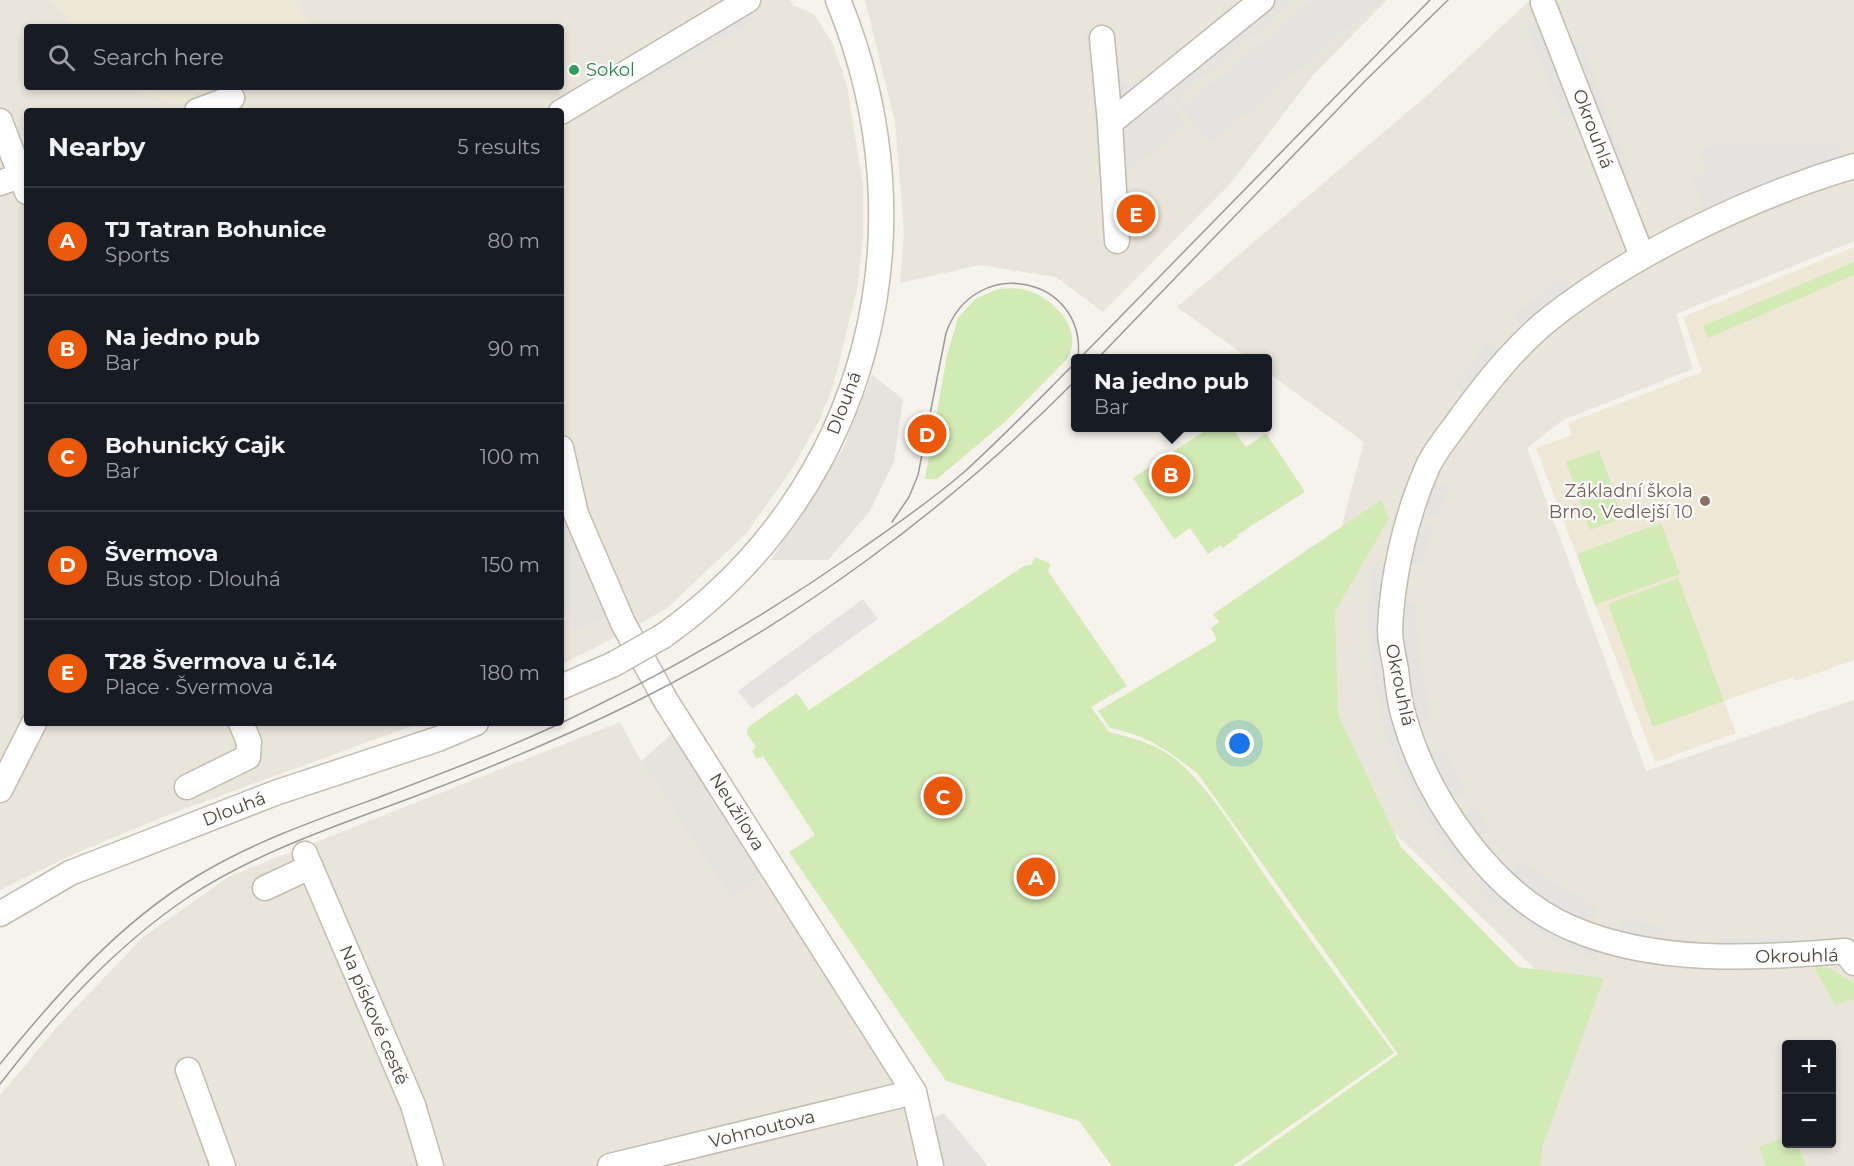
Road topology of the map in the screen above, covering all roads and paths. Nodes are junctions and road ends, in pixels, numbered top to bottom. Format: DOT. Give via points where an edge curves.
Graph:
graph roads {
  1 [pos="748,0"];
  2 [pos="838,0"];
  3 [pos="1262,0"];
  4 [pos="1543,3"];
  5 [pos="1102,38"];
  6 [pos="232,98"];
  7 [pos="205,108"];
  8 [pos="564,110"];
  9 [pos="0,122"];
  10 [pos="1110,123"];
  11 [pos="1854,166"];
  12 [pos="19,181"];
  13 [pos="1117,241"];
  14 [pos="1642,256"];
  15 [pos="564,461"];
  16 [pos="564,686"];
  17 [pos="32,726"];
  18 [pos="242,726"];
  19 [pos="469,726"];
  20 [pos="187,787"];
  21 [pos="0,790"];
  22 [pos="265,888"];
  23 [pos="0,914"];
  24 [pos="1854,963"];
  25 [pos="188,1070"];
  26 [pos="914,1092"];
  27 [pos="223,1166"];
  28 [pos="431,1166"];
  29 [pos="610,1166"];
  30 [pos="931,1166"];
  1 -- 8 [label="street"];
  2 -- 16 [label="street, Dlouhá, bridge" via="863,72 882,189 882,244 873,309 854,387 823,456 789,510 729,581 693,615 663,636 614,664"];
  3 -- 10 [label="street"];
  4 -- 14 [label="street, Okrouhlá"];
  5 -- 10 [label="street"];
  6 -- 7 [label="street"];
  9 -- 12 [label="street"];
  10 -- 13 [label="street"];
  11 -- 14 [label="street, Okrouhlá" via="1729,214"];
  14 -- 24 [label="street, Okrouhlá" via="1551,317 1486,383 1429,464 1398,558 1390,633 1403,717 1432,788 1478,855 1513,893 1569,927 1610,942 1698,956 1767,957 1845,951"];
  15 -- 26 [label="street, Neužilova" via="576,514 623,623 666,701"];
  17 -- 21 [label="street"];
  18 -- 20 [label="street" via="249,742 248,757"];
  19 -- 23 [label="street, Dlouhá" via="275,793 70,873"];
  22 -- 28 [label="street, Na pískové cestě" via="308,860 412,1105"];
  25 -- 27 [label="street"];
  26 -- 29 [label="street, Vohnoutova"];
  26 -- 30 [label="street, Neužilova"];
}
